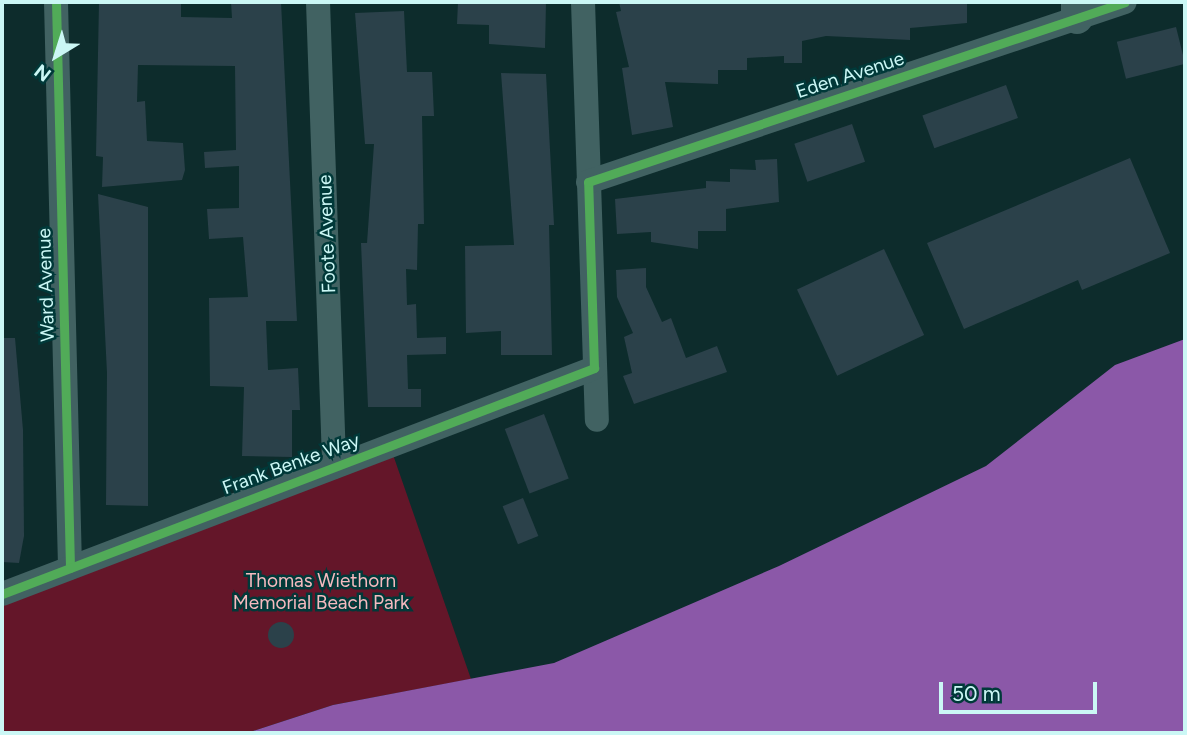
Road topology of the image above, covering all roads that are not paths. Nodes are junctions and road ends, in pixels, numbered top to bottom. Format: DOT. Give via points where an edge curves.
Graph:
graph roads {
  1 [pos="56,2"];
  2 [pos="318,2"];
  3 [pos="583,2"];
  4 [pos="1125,2"];
  5 [pos="1077,10"];
  6 [pos="588,182"];
  7 [pos="594,368"];
  8 [pos="597,420"];
  9 [pos="334,467"];
  10 [pos="69,568"];
  11 [pos="2,594"];
  1 -- 10 [label="street, Ward Avenue"];
  2 -- 9 [label="street, Foote Avenue"];
  3 -- 6 [label="street"];
  4 -- 5 [label="street, Eden Avenue"];
  5 -- 6 [label="street, Eden Avenue"];
  6 -- 7 [label="street"];
  7 -- 8 [label="street"];
  7 -- 9 [label="street, Frank Benke Way"];
  9 -- 10 [label="street, Frank Benke Way"];
  10 -- 11 [label="street, Frank Benke Way"];
}
